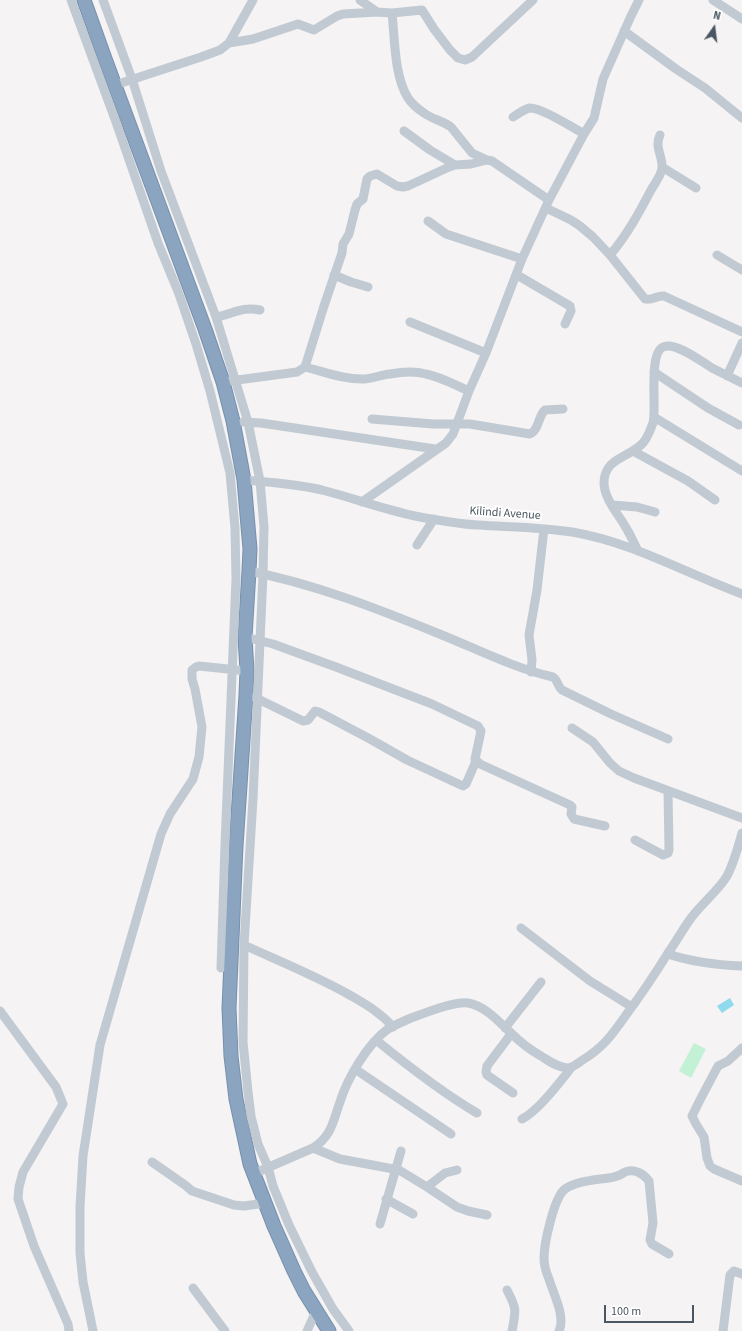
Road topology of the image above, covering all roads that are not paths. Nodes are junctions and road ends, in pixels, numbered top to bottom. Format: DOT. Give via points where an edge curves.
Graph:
graph roads {
  1 [pos="71,0"];
  2 [pos="84,0"];
  3 [pos="103,0"];
  4 [pos="253,0"];
  5 [pos="360,0"];
  6 [pos="533,0"];
  7 [pos="639,0"];
  8 [pos="713,0"];
  9 [pos="377,12"];
  10 [pos="392,13"];
  11 [pos="742,19"];
  12 [pos="624,31"];
  13 [pos="229,44"];
  14 [pos="132,79"];
  15 [pos="115,85"];
  16 [pos="513,117"];
  17 [pos="742,118"];
  18 [pos="404,131"];
  19 [pos="584,134"];
  20 [pos="660,135"];
  21 [pos="488,160"];
  22 [pos="455,165"];
  23 [pos="662,167"];
  24 [pos="696,188"];
  25 [pos="547,204"];
  26 [pos="428,221"];
  27 [pos="610,255"];
  28 [pos="717,255"];
  29 [pos="522,259"];
  30 [pos="742,270"];
  31 [pos="334,275"];
  32 [pos="517,275"];
  33 [pos="368,287"];
  34 [pos="260,310"];
  35 [pos="216,317"];
  36 [pos="410,322"];
  37 [pos="565,324"];
  38 [pos="742,332"];
  39 [pos="742,342"];
  40 [pos="486,353"];
  41 [pos="305,367"];
  42 [pos="654,372"];
  43 [pos="727,376"];
  44 [pos="229,381"];
  45 [pos="742,383"];
  46 [pos="469,391"];
  47 [pos="563,409"];
  48 [pos="654,417"];
  49 [pos="372,419"];
  50 [pos="233,421"];
  51 [pos="248,422"];
  52 [pos="456,425"];
  53 [pos="740,425"];
  54 [pos="435,449"];
  55 [pos="633,451"];
  56 [pos="742,471"];
  57 [pos="244,480"];
  58 [pos="260,481"];
  59 [pos="715,500"];
  60 [pos="362,502"];
  61 [pos="612,505"];
  62 [pos="655,512"];
  63 [pos="434,519"];
  64 [pos="544,529"];
  65 [pos="416,545"];
  66 [pos="638,551"];
  67 [pos="250,571"];
  68 [pos="263,574"];
  69 [pos="742,594"];
  70 [pos="245,637"];
  71 [pos="260,640"];
  72 [pos="232,670"];
  73 [pos="247,671"];
  74 [pos="530,672"];
  75 [pos="252,697"];
  76 [pos="572,728"];
  77 [pos="668,739"];
  78 [pos="476,761"];
  79 [pos="668,791"];
  80 [pos="742,818"];
  81 [pos="605,826"];
  82 [pos="742,833"];
  83 [pos="635,840"];
  84 [pos="521,928"];
  85 [pos="244,945"];
  86 [pos="668,954"];
  87 [pos="742,966"];
  88 [pos="221,968"];
  89 [pos="541,982"];
  90 [pos="632,1007"];
  91 [pos="0,1011"];
  92 [pos="393,1027"];
  93 [pos="508,1031"];
  94 [pos="376,1040"];
  95 [pos="742,1048"];
  96 [pos="570,1068"];
  97 [pos="355,1070"];
  98 [pos="513,1093"];
  99 [pos="477,1113"];
  100 [pos="522,1119"];
  101 [pos="450,1134"];
  102 [pos="313,1148"];
  103 [pos="401,1151"];
  104 [pos="152,1162"];
  105 [pos="268,1167"];
  106 [pos="396,1169"];
  107 [pos="457,1170"];
  108 [pos="253,1174"];
  109 [pos="742,1181"];
  110 [pos="427,1187"];
  111 [pos="386,1199"];
  112 [pos="265,1203"];
  113 [pos="413,1214"];
  114 [pos="487,1215"];
  115 [pos="380,1224"];
  116 [pos="669,1254"];
  117 [pos="742,1274"];
  118 [pos="193,1288"];
  119 [pos="507,1290"];
  120 [pos="316,1311"];
  121 [pos="68,1331"];
  122 [pos="93,1331"];
  123 [pos="225,1331"];
  124 [pos="307,1331"];
  125 [pos="329,1331"];
  126 [pos="348,1331"];
  127 [pos="512,1331"];
  128 [pos="559,1331"];
  129 [pos="723,1331"];
  1 -- 72 [label="street" via="196,344 226,456 232,488 236,550"];
  2 -- 15 [label="highway"];
  3 -- 14 [label="street"];
  4 -- 13 [label="street"];
  5 -- 9 [label="street"];
  6 -- 10 [label="street" via="465,60 458,58 447,46 422,10"];
  7 -- 12 [label="street"];
  8 -- 11 [label="street"];
  9 -- 10 [label="street"];
  9 -- 13 [label="street" via="344,14 314,30 298,24"];
  10 -- 21 [label="street" via="398,69 409,98 425,114 451,127 472,153"];
  12 -- 17 [label="street" via="705,88"];
  12 -- 19 [label="street" via="603,79 594,118"];
  13 -- 14 [label="street" via="201,57"];
  14 -- 15 [label="street"];
  14 -- 35 [label="street" via="161,171"];
  15 -- 44 [label="highway" via="197,306"];
  16 -- 19 [label="street" via="530,108 539,110"];
  18 -- 22 [label="street"];
  19 -- 25 [label="street"];
  20 -- 23 [label="street" via="657,144"];
  21 -- 22 [label="street"];
  21 -- 25 [label="street" via="500,166"];
  22 -- 31 [label="street" via="408,186 397,186 377,174 370,176 363,199 357,204"];
  23 -- 24 [label="street"];
  23 -- 27 [label="street" via="660,176 636,218"];
  25 -- 27 [label="street" via="580,226"];
  25 -- 29 [label="street"];
  26 -- 29 [label="street" via="446,234"];
  27 -- 38 [label="street" via="645,299 664,296"];
  28 -- 30 [label="street"];
  29 -- 32 [label="street"];
  31 -- 33 [label="street"];
  31 -- 41 [label="street"];
  32 -- 37 [label="street" via="570,306 571,311"];
  32 -- 40 [label="street"];
  34 -- 35 [label="street" via="242,309"];
  35 -- 44 [label="street"];
  36 -- 40 [label="street"];
  39 -- 43 [label="street"];
  40 -- 46 [label="street"];
  41 -- 44 [label="street" via="297,372"];
  41 -- 46 [label="street" via="356,379 400,373 426,374"];
  42 -- 43 [label="street" via="658,352 667,346 683,351"];
  42 -- 48 [label="street"];
  42 -- 53 [label="street" via="708,408"];
  43 -- 45 [label="street"];
  44 -- 50 [label="highway"];
  44 -- 51 [label="street"];
  46 -- 52 [label="street"];
  47 -- 52 [label="street" via="545,410 534,432 530,434 470,424"];
  48 -- 55 [label="street" via="650,432"];
  48 -- 56 [label="street"];
  49 -- 52 [label="street"];
  50 -- 51 [label="street"];
  50 -- 57 [label="highway"];
  51 -- 54 [label="street"];
  51 -- 58 [label="street"];
  52 -- 54 [label="street" via="446,443"];
  54 -- 60 [label="street"];
  55 -- 59 [label="street" via="688,481"];
  55 -- 61 [label="street" via="613,462 606,475 604,483"];
  57 -- 58 [label="street, Kilindi Avenue"];
  57 -- 67 [label="highway"];
  58 -- 60 [label="street, Kilindi Avenue" via="281,482 321,490"];
  58 -- 68 [label="street" via="264,526"];
  60 -- 63 [label="street, Kilindi Avenue"];
  61 -- 62 [label="street" via="637,507"];
  61 -- 66 [label="street"];
  63 -- 64 [label="street, Kilindi Avenue" via="477,525"];
  63 -- 65 [label="street"];
  64 -- 66 [label="street, Kilindi Avenue" via="595,537"];
  64 -- 74 [label="street" via="529,635 532,660"];
  66 -- 69 [label="street, Kilindi Avenue"];
  67 -- 68 [label="street"];
  67 -- 70 [label="highway"];
  68 -- 71 [label="street"];
  68 -- 74 [label="street" via="362,604"];
  70 -- 71 [label="street"];
  70 -- 73 [label="highway"];
  71 -- 75 [label="street"];
  71 -- 78 [label="street" via="432,704 478,726 481,731"];
  72 -- 73 [label="street"];
  72 -- 88 [label="street"];
  72 -- 122 [label="street" via="198,666 192,671 202,727 198,765 193,779 170,814 161,834 100,1045 83,1156 80,1207 83,1282"];
  73 -- 75 [label="highway"];
  74 -- 77 [label="street" via="553,677 562,690"];
  75 -- 78 [label="street" via="303,721 308,720 315,711 319,712 407,760 463,786"];
  75 -- 85 [label="street"];
  75 -- 108 [label="highway" via="236,846 229,1008 236,1099"];
  76 -- 79 [label="street" via="593,742 619,771"];
  78 -- 81 [label="street" via="572,806 571,814 574,819"];
  79 -- 80 [label="street"];
  79 -- 83 [label="street" via="668,853 663,855"];
  82 -- 86 [label="street" via="727,875 690,918"];
  84 -- 90 [label="street" via="590,981"];
  85 -- 92 [label="street" via="323,980 371,1007"];
  85 -- 105 [label="street" via="243,1042 248,1092 258,1144"];
  86 -- 87 [label="street" via="707,964"];
  86 -- 90 [label="street"];
  89 -- 93 [label="street"];
  90 -- 96 [label="street" via="603,1045"];
  91 -- 121 [label="street" via="56,1087 63,1104 23,1172 18,1199 34,1246 68,1324"];
  92 -- 93 [label="street" via="440,1008 464,1003 480,1008"];
  92 -- 94 [label="street"];
  93 -- 96 [label="street" via="551,1062"];
  93 -- 98 [label="street" via="486,1072"];
  94 -- 97 [label="street"];
  94 -- 99 [label="street" via="402,1062"];
  95 -- 109 [label="street" via="718,1066 692,1116 704,1137 710,1166"];
  96 -- 100 [label="street" via="539,1105"];
  97 -- 101 [label="street"];
  97 -- 102 [label="street" via="342,1096 329,1133"];
  102 -- 105 [label="street"];
  102 -- 106 [label="street" via="340,1159"];
  103 -- 106 [label="street"];
  104 -- 112 [label="street" via="192,1192 234,1205"];
  105 -- 108 [label="street"];
  105 -- 126 [label="street" via="286,1218 312,1272"];
  106 -- 110 [label="street"];
  106 -- 111 [label="street"];
  107 -- 110 [label="street" via="445,1174"];
  108 -- 112 [label="highway"];
  110 -- 114 [label="street" via="457,1207"];
  111 -- 113 [label="street"];
  111 -- 115 [label="street"];
  112 -- 120 [label="highway" via="294,1271"];
  116 -- 128 [label="street" via="652,1244 650,1240 653,1223 649,1181 646,1176 632,1170 617,1177 586,1181 565,1189 555,1205 544,1259 561,1315 562,1326"];
  117 -- 129 [label="street" via="734,1272 730,1275"];
  118 -- 123 [label="street"];
  119 -- 127 [label="street" via="515,1308"];
  120 -- 124 [label="street"];
  120 -- 125 [label="highway"];
}
